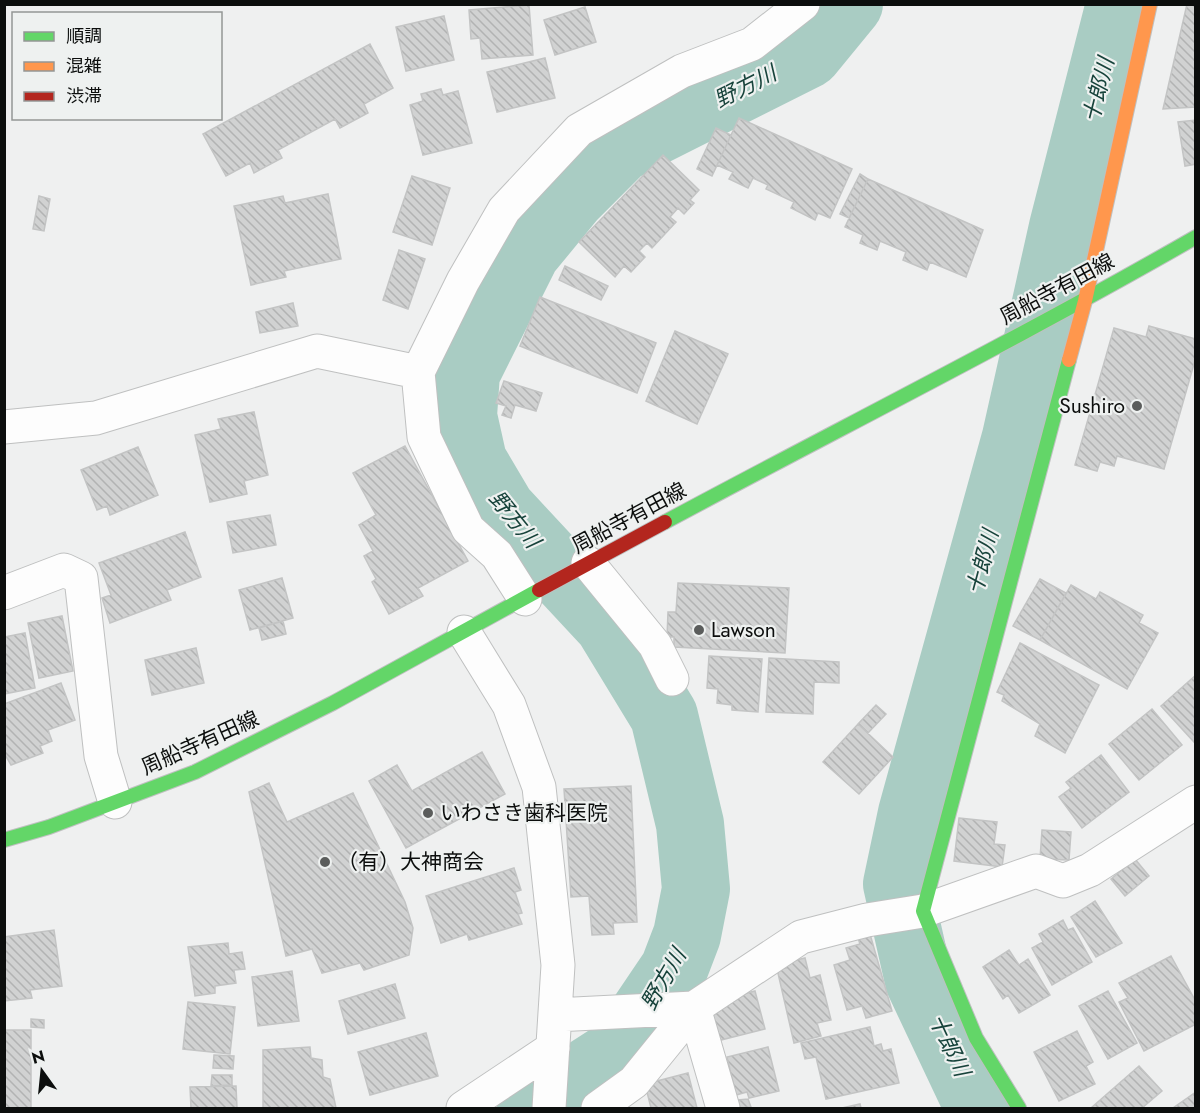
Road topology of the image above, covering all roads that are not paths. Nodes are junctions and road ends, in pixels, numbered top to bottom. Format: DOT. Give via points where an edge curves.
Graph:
graph roads {
  1 [pos="803,4"];
  2 [pos="1150,4"];
  3 [pos="1196,237"];
  4 [pos="1085,301"];
  5 [pos="418,372"];
  6 [pos="4,427"];
  7 [pos="588,563"];
  8 [pos="4,593"];
  9 [pos="525,599"];
  10 [pos="464,632"];
  11 [pos="672,679"];
  12 [pos="115,802"];
  13 [pos="1196,802"];
  14 [pos="4,840"];
  15 [pos="923,910"];
  16 [pos="694,1008"];
  17 [pos="555,1015"];
  18 [pos="552,1056"];
  19 [pos="463,1108"];
  20 [pos="549,1108"];
  21 [pos="598,1108"];
  22 [pos="723,1108"];
  23 [pos="1019,1108"];
  1 -- 5 [label="street" via="752,44 682,71 579,130 504,210"];
  2 -- 4 [label="main road"];
  3 -- 4 [label="main road, 周船寺有田線"];
  4 -- 7 [label="main road, 周船寺有田線"];
  4 -- 15 [label="main road"];
  5 -- 6 [label="street" via="317,351 96,418"];
  5 -- 9 [label="street" via="424,437 468,529 497,555"];
  7 -- 9 [label="main road, 周船寺有田線"];
  7 -- 11 [label="street" via="655,645"];
  8 -- 12 [label="street" via="64,570 81,578 101,756"];
  9 -- 10 [label="main road, 周船寺有田線"];
  10 -- 12 [label="main road, 周船寺有田線" via="333,704 195,772"];
  10 -- 17 [label="street" via="508,705 539,787 558,965"];
  12 -- 14 [label="main road, 周船寺有田線"];
  13 -- 15 [label="street" via="1090,870 1063,881 1036,871"];
  15 -- 16 [label="street" via="801,937"];
  15 -- 23 [label="main road" via="950,983 979,1044"];
  16 -- 17 [label="street"];
  16 -- 21 [label="street" via="634,1082"];
  16 -- 22 [label="street"];
  17 -- 18 [label="street"];
  18 -- 19 [label="street"];
  18 -- 20 [label="street"];
}
